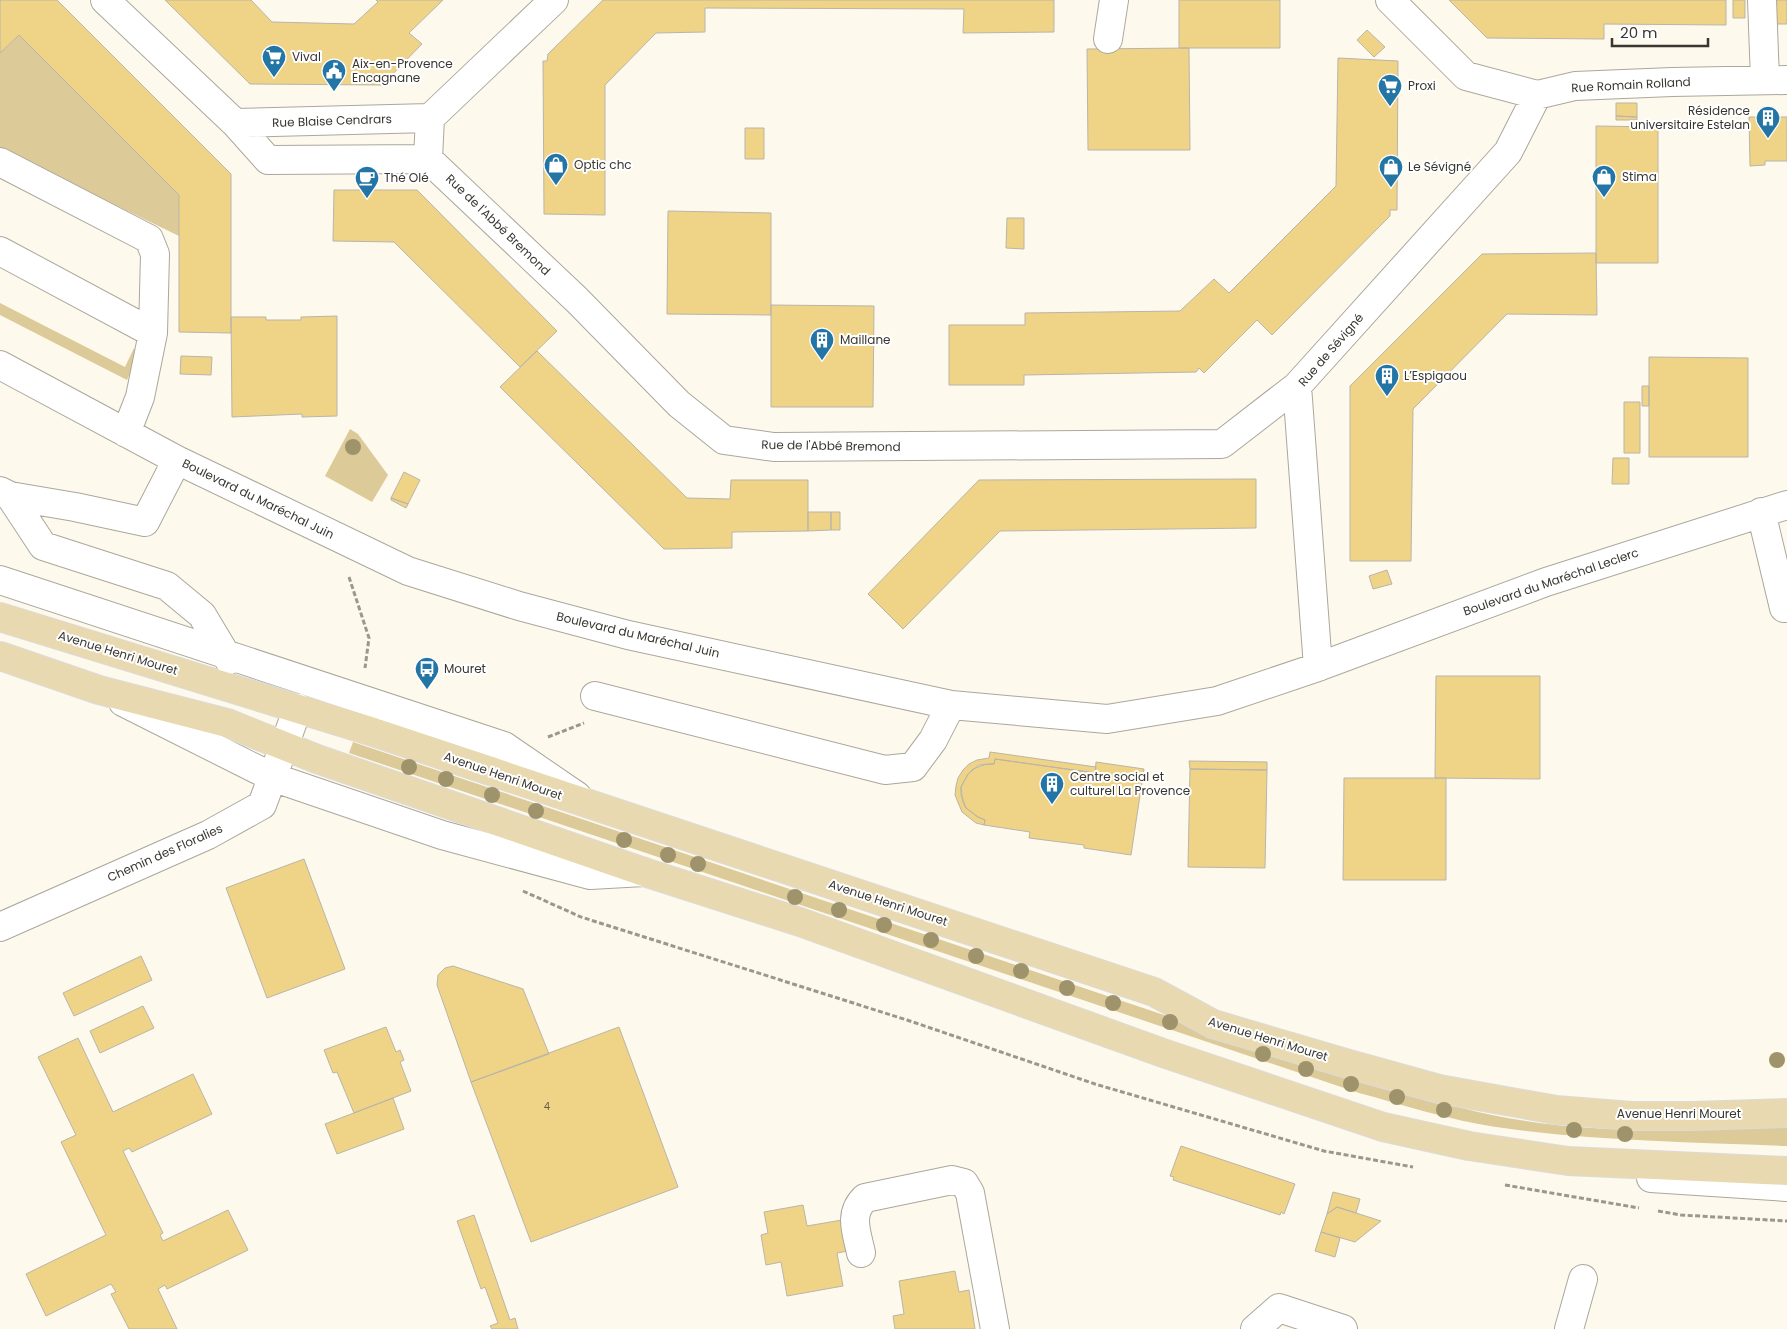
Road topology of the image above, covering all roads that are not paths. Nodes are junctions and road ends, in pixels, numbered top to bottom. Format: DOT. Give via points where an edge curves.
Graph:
graph roads {
  1 [pos="105,0"];
  2 [pos="554,0"];
  3 [pos="1114,0"];
  4 [pos="1390,0"];
  5 [pos="1762,0"];
  6 [pos="1108,39"];
  7 [pos="1776,80"];
  8 [pos="1537,95"];
  9 [pos="430,118"];
  10 [pos="235,123"];
  11 [pos="428,159"];
  12 [pos="0,162"];
  13 [pos="0,251"];
  14 [pos="154,333"];
  15 [pos="0,365"];
  16 [pos="1298,386"];
  17 [pos="126,433"];
  18 [pos="177,460"];
  19 [pos="5,494"];
  20 [pos="1774,509"];
  21 [pos="0,580"];
  22 [pos="1784,608"];
  23 [pos="0,618"];
  24 [pos="225,653"];
  25 [pos="0,656"];
  26 [pos="1318,667"];
  27 [pos="99,690"];
  28 [pos="246,692"];
  29 [pos="595,696"];
  30 [pos="951,705"];
  31 [pos="298,708"];
  32 [pos="284,744"];
  33 [pos="272,777"];
  34 [pos="590,805"];
  35 [pos="644,872"];
  36 [pos="0,927"];
  37 [pos="1787,1112"];
  38 [pos="1568,1161"];
  39 [pos="1787,1171"];
  40 [pos="1787,1186"];
  41 [pos="861,1253"];
  42 [pos="1583,1279"];
  43 [pos="995,1329"];
  44 [pos="1255,1329"];
  45 [pos="1343,1329"];
  46 [pos="1569,1329"];
  1 -- 10 [label="street"];
  2 -- 9 [label="street"];
  3 -- 6 [label="street"];
  4 -- 8 [label="street, Rue Romain Rolland" via="1466,76"];
  5 -- 7 [label="street"];
  7 -- 8 [label="street, Rue Romain Rolland" via="1575,86"];
  8 -- 16 [label="street, Rue de Sévigné" via="1508,152"];
  9 -- 10 [label="street, Rue Blaise Cendrars"];
  9 -- 11 [label="street"];
  10 -- 11 [label="street" via="268,160"];
  11 -- 16 [label="street, Rue de l'Abbé Bremond" via="577,300 679,404 724,440 784,447 1222,444"];
  12 -- 14 [label="street" via="149,239 155,254"];
  13 -- 14 [label="street"];
  14 -- 17 [label="street" via="140,397"];
  15 -- 17 [label="street, Boulevard du Maréchal Juin"];
  16 -- 26 [label="street, Rue de Sévigné"];
  17 -- 18 [label="street, Boulevard du Maréchal Juin"];
  18 -- 19 [label="street" via="145,522"];
  18 -- 30 [label="street, Boulevard du Maréchal Juin" via="408,571 519,606 628,635"];
  19 -- 24 [label="street" via="43,546 168,586 202,615"];
  20 -- 22 [label="street"];
  20 -- 26 [label="street, Boulevard du Maréchal Leclerc" via="1546,582"];
  21 -- 24 [label="street"];
  23 -- 28 [label="main road, Avenue Henri Mouret"];
  24 -- 28 [label="street"];
  24 -- 34 [label="street" via="504,746"];
  25 -- 27 [label="main road"];
  26 -- 30 [label="street, Boulevard du Maréchal Juin" via="1217,701 1107,719"];
  27 -- 32 [label="main road" via="227,723"];
  27 -- 33 [label="street"];
  28 -- 31 [label="main road, Avenue Henri Mouret"];
  29 -- 30 [label="street" via="885,770 913,767 933,740"];
  31 -- 32 [label="street, Chemin des Floralies"];
  31 -- 34 [label="main road, Avenue Henri Mouret"];
  32 -- 33 [label="street, Chemin des Floralies"];
  32 -- 35 [label="main road" via="317,759"];
  33 -- 35 [label="street" via="442,835 590,875"];
  33 -- 36 [label="street, Chemin des Floralies" via="262,805 208,835"];
  34 -- 37 [label="main road, Avenue Henri Mouret" via="1154,992 1212,1024 1439,1089 1556,1110 1632,1116"];
  35 -- 38 [label="main road" via="800,922 1162,1053 1383,1127 1469,1146"];
  38 -- 39 [label="main road"];
  38 -- 40 [label="street" via="1606,1175"];
  41 -- 43 [label="street" via="854,1216 857,1205 865,1198 952,1180 964,1183 970,1193"];
  42 -- 46 [label="street"];
  44 -- 45 [label="street" via="1280,1308"];
}
